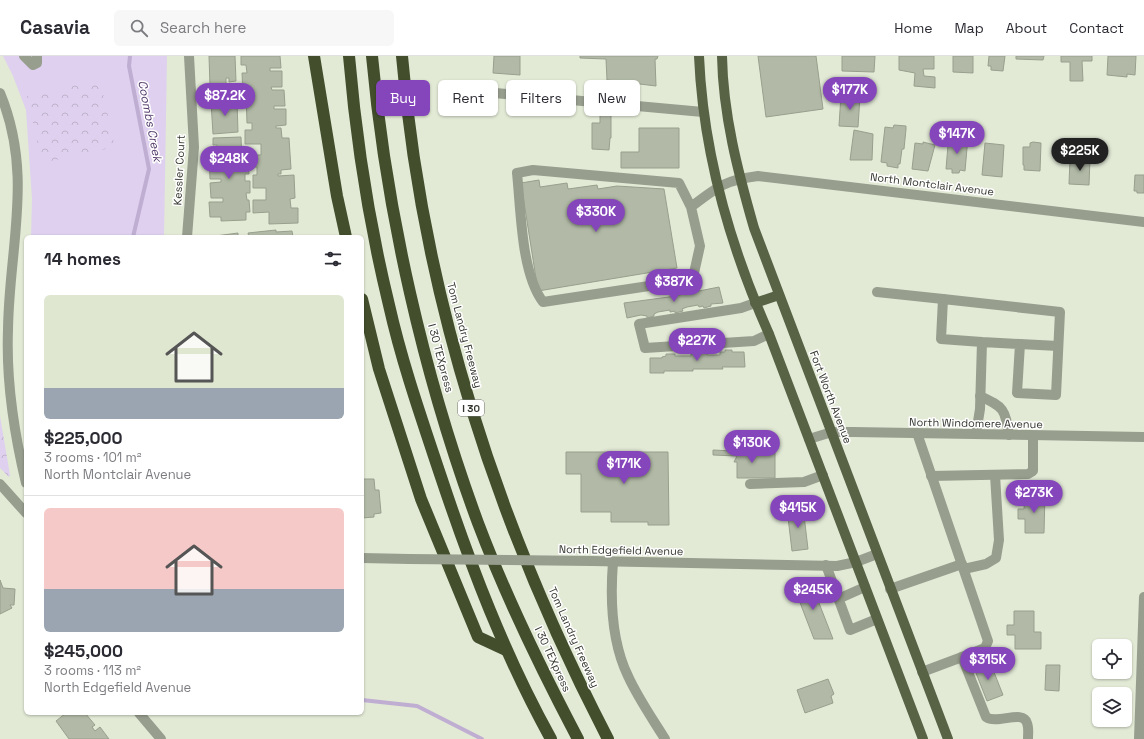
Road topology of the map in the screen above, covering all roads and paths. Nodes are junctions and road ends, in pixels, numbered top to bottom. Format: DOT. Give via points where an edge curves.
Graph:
graph roads {
  1 [pos="24,56"];
  2 [pos="37,56"];
  3 [pos="189,56"];
  4 [pos="314,56"];
  5 [pos="349,56"];
  6 [pos="372,56"];
  7 [pos="402,56"];
  8 [pos="699,56"];
  9 [pos="722,56"];
  10 [pos="498,93"];
  11 [pos="0,94"];
  12 [pos="703,112"];
  13 [pos="740,178"];
  14 [pos="717,186"];
  15 [pos="691,206"];
  16 [pos="1144,222"];
  17 [pos="187,235"];
  18 [pos="346,235"];
  19 [pos="877,292"];
  20 [pos="778,294"];
  21 [pos="943,298"];
  22 [pos="755,303"];
  23 [pos="364,307"];
  24 [pos="4,332"];
  25 [pos="769,334"];
  26 [pos="982,342"];
  27 [pos="1020,344"];
  28 [pos="1058,346"];
  29 [pos="980,396"];
  30 [pos="832,432"];
  31 [pos="917,433"];
  32 [pos="976,434"];
  33 [pos="1009,436"];
  34 [pos="1033,436"];
  35 [pos="1144,437"];
  36 [pos="809,439"];
  37 [pos="24,473"];
  38 [pos="823,475"];
  39 [pos="995,475"];
  40 [pos="931,476"];
  41 [pos="0,484"];
  42 [pos="750,484"];
  43 [pos="24,511"];
  44 [pos="877,554"];
  45 [pos="364,558"];
  46 [pos="613,562"];
  47 [pos="856,562"];
  48 [pos="826,565"];
  49 [pos="963,567"];
  50 [pos="865,587"];
  51 [pos="890,589"];
  52 [pos="1144,597"];
  53 [pos="838,599"];
  54 [pos="878,619"];
  55 [pos="506,650"];
  56 [pos="962,657"];
  57 [pos="922,672"];
  58 [pos="141,715"];
  59 [pos="161,739"];
  60 [pos="551,739"];
  61 [pos="578,739"];
  62 [pos="608,739"];
  63 [pos="665,739"];
  64 [pos="923,739"];
  65 [pos="948,739"];
  66 [pos="1028,739"];
  67 [pos="1139,739"];
  1 -- 2 [label="street" via="33,65 37,63"];
  3 -- 17 [label="street, Kessler Court" via="194,147"];
  4 -- 18 [label="highway"];
  5 -- 55 [label="highway" via="373,230 389,306 409,380 459,530"];
  6 -- 61 [label="highway, I 30 TEXpress" via="387,169 402,252 425,351 450,439 478,523 510,600"];
  7 -- 62 [label="highway, Tom Landry Freeway / I 30" via="425,220 459,366 506,510 564,648"];
  8 -- 12 [label="main road"];
  9 -- 13 [label="main road, Fort Worth Avenue" via="727,112"];
  10 -- 12 [label="street"];
  11 -- 24 [label="street" via="14,137 19,179"];
  12 -- 14 [label="main road"];
  13 -- 14 [label="street, North Montclair Avenue"];
  13 -- 16 [label="street, North Montclair Avenue" via="758,176 817,182"];
  13 -- 20 [label="main road, Fort Worth Avenue" via="754,228"];
  14 -- 15 [label="street, North Montclair Avenue"];
  14 -- 22 [label="main road"];
  15 -- 15 [label="street" via="679,183 533,170 517,173 526,254 535,291 543,302 682,281 694,272 700,246"];
  19 -- 21 [label="street"];
  20 -- 22 [label="main road"];
  20 -- 30 [label="main road, Fort Worth Avenue"];
  21 -- 26 [label="street" via="941,339"];
  21 -- 28 [label="street" via="1060,312"];
  22 -- 25 [label="main road"];
  22 -- 25 [label="street" via="741,308 639,324 645,348 754,341"];
  23 -- 55 [label="highway" via="379,369 421,499 478,637"];
  24 -- 37 [label="street" via="12,411"];
  25 -- 36 [label="main road"];
  26 -- 27 [label="street"];
  26 -- 29 [label="street"];
  27 -- 28 [label="street"];
  27 -- 28 [label="street" via="1017,393 1056,395"];
  29 -- 32 [label="street"];
  29 -- 33 [label="street" via="999,404 1006,418"];
  30 -- 31 [label="street, North Windomere Avenue"];
  30 -- 36 [label="street, North Windomere Avenue"];
  30 -- 44 [label="main road, Fort Worth Avenue"];
  31 -- 32 [label="street, North Windomere Avenue"];
  31 -- 40 [label="street"];
  32 -- 33 [label="street, North Windomere Avenue"];
  33 -- 34 [label="street, North Windomere Avenue"];
  34 -- 35 [label="street, North Windomere Avenue"];
  34 -- 39 [label="street" via="1033,471 1028,474"];
  36 -- 38 [label="main road"];
  38 -- 42 [label="street" via="804,482"];
  38 -- 47 [label="main road"];
  39 -- 40 [label="street"];
  39 -- 49 [label="street" via="999,540 996,558 986,564"];
  40 -- 49 [label="street"];
  41 -- 43 [label="street"];
  44 -- 47 [label="street, North Edgefield Avenue"];
  44 -- 51 [label="main road, Fort Worth Avenue"];
  45 -- 46 [label="street, North Edgefield Avenue, bridge"];
  46 -- 48 [label="street, North Edgefield Avenue"];
  46 -- 63 [label="street" via="611,588 619,654 628,676"];
  47 -- 48 [label="street, North Edgefield Avenue"];
  47 -- 50 [label="main road"];
  48 -- 53 [label="street"];
  49 -- 51 [label="street"];
  49 -- 56 [label="street" via="988,641 986,648"];
  50 -- 53 [label="street"];
  50 -- 54 [label="main road"];
  51 -- 57 [label="main road, Fort Worth Avenue"];
  52 -- 67 [label="street"];
  53 -- 54 [label="street" via="850,630"];
  54 -- 64 [label="main road"];
  55 -- 60 [label="highway"];
  56 -- 57 [label="street"];
  56 -- 66 [label="street" via="986,717 994,721 1020,716 1025,718"];
  57 -- 65 [label="main road, Fort Worth Avenue"];
  58 -- 59 [label="street"];
}
